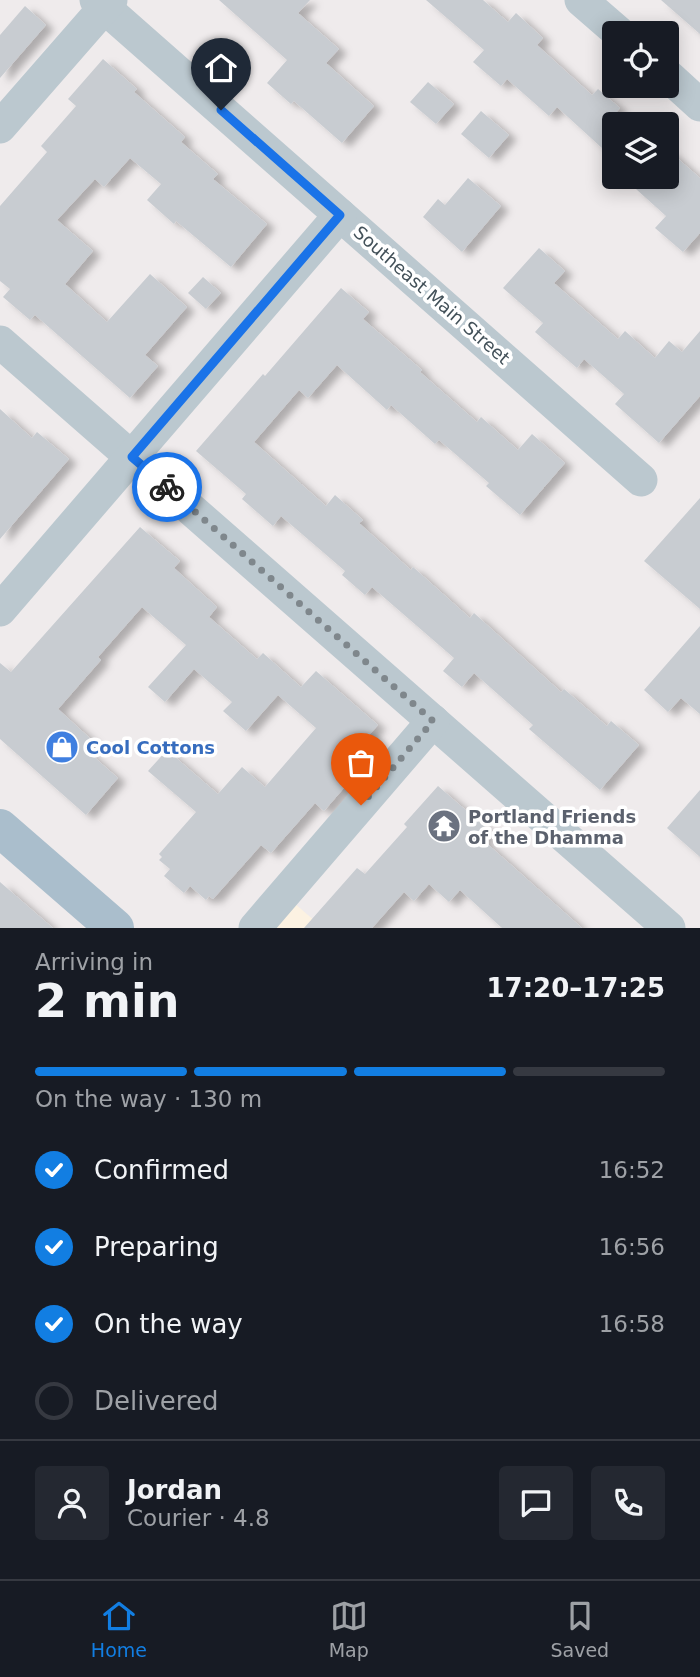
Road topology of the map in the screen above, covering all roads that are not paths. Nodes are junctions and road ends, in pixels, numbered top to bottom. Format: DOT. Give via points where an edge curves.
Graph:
graph roads {
  1 [pos="581,0"];
  2 [pos="103,2"];
  3 [pos="605,21"];
  4 [pos="679,86"];
  5 [pos="700,105"];
  6 [pos="0,127"];
  7 [pos="340,215"];
  8 [pos="0,342"];
  9 [pos="132,457"];
  10 [pos="641,480"];
  11 [pos="0,610"];
  12 [pos="433,721"];
  13 [pos="0,828"];
  14 [pos="115,928"];
  15 [pos="255,928"];
  16 [pos="669,928"];
  1 -- 3 [label="street"];
  2 -- 6 [label="street"];
  2 -- 7 [label="street, Southeast Main Street"];
  4 -- 5 [label="street"];
  7 -- 9 [label="street"];
  7 -- 10 [label="street, Southeast Main Street"];
  8 -- 9 [label="street"];
  9 -- 11 [label="street"];
  9 -- 12 [label="street"];
  12 -- 15 [label="street"];
  12 -- 16 [label="street"];
  13 -- 14 [label="main road"];
}
